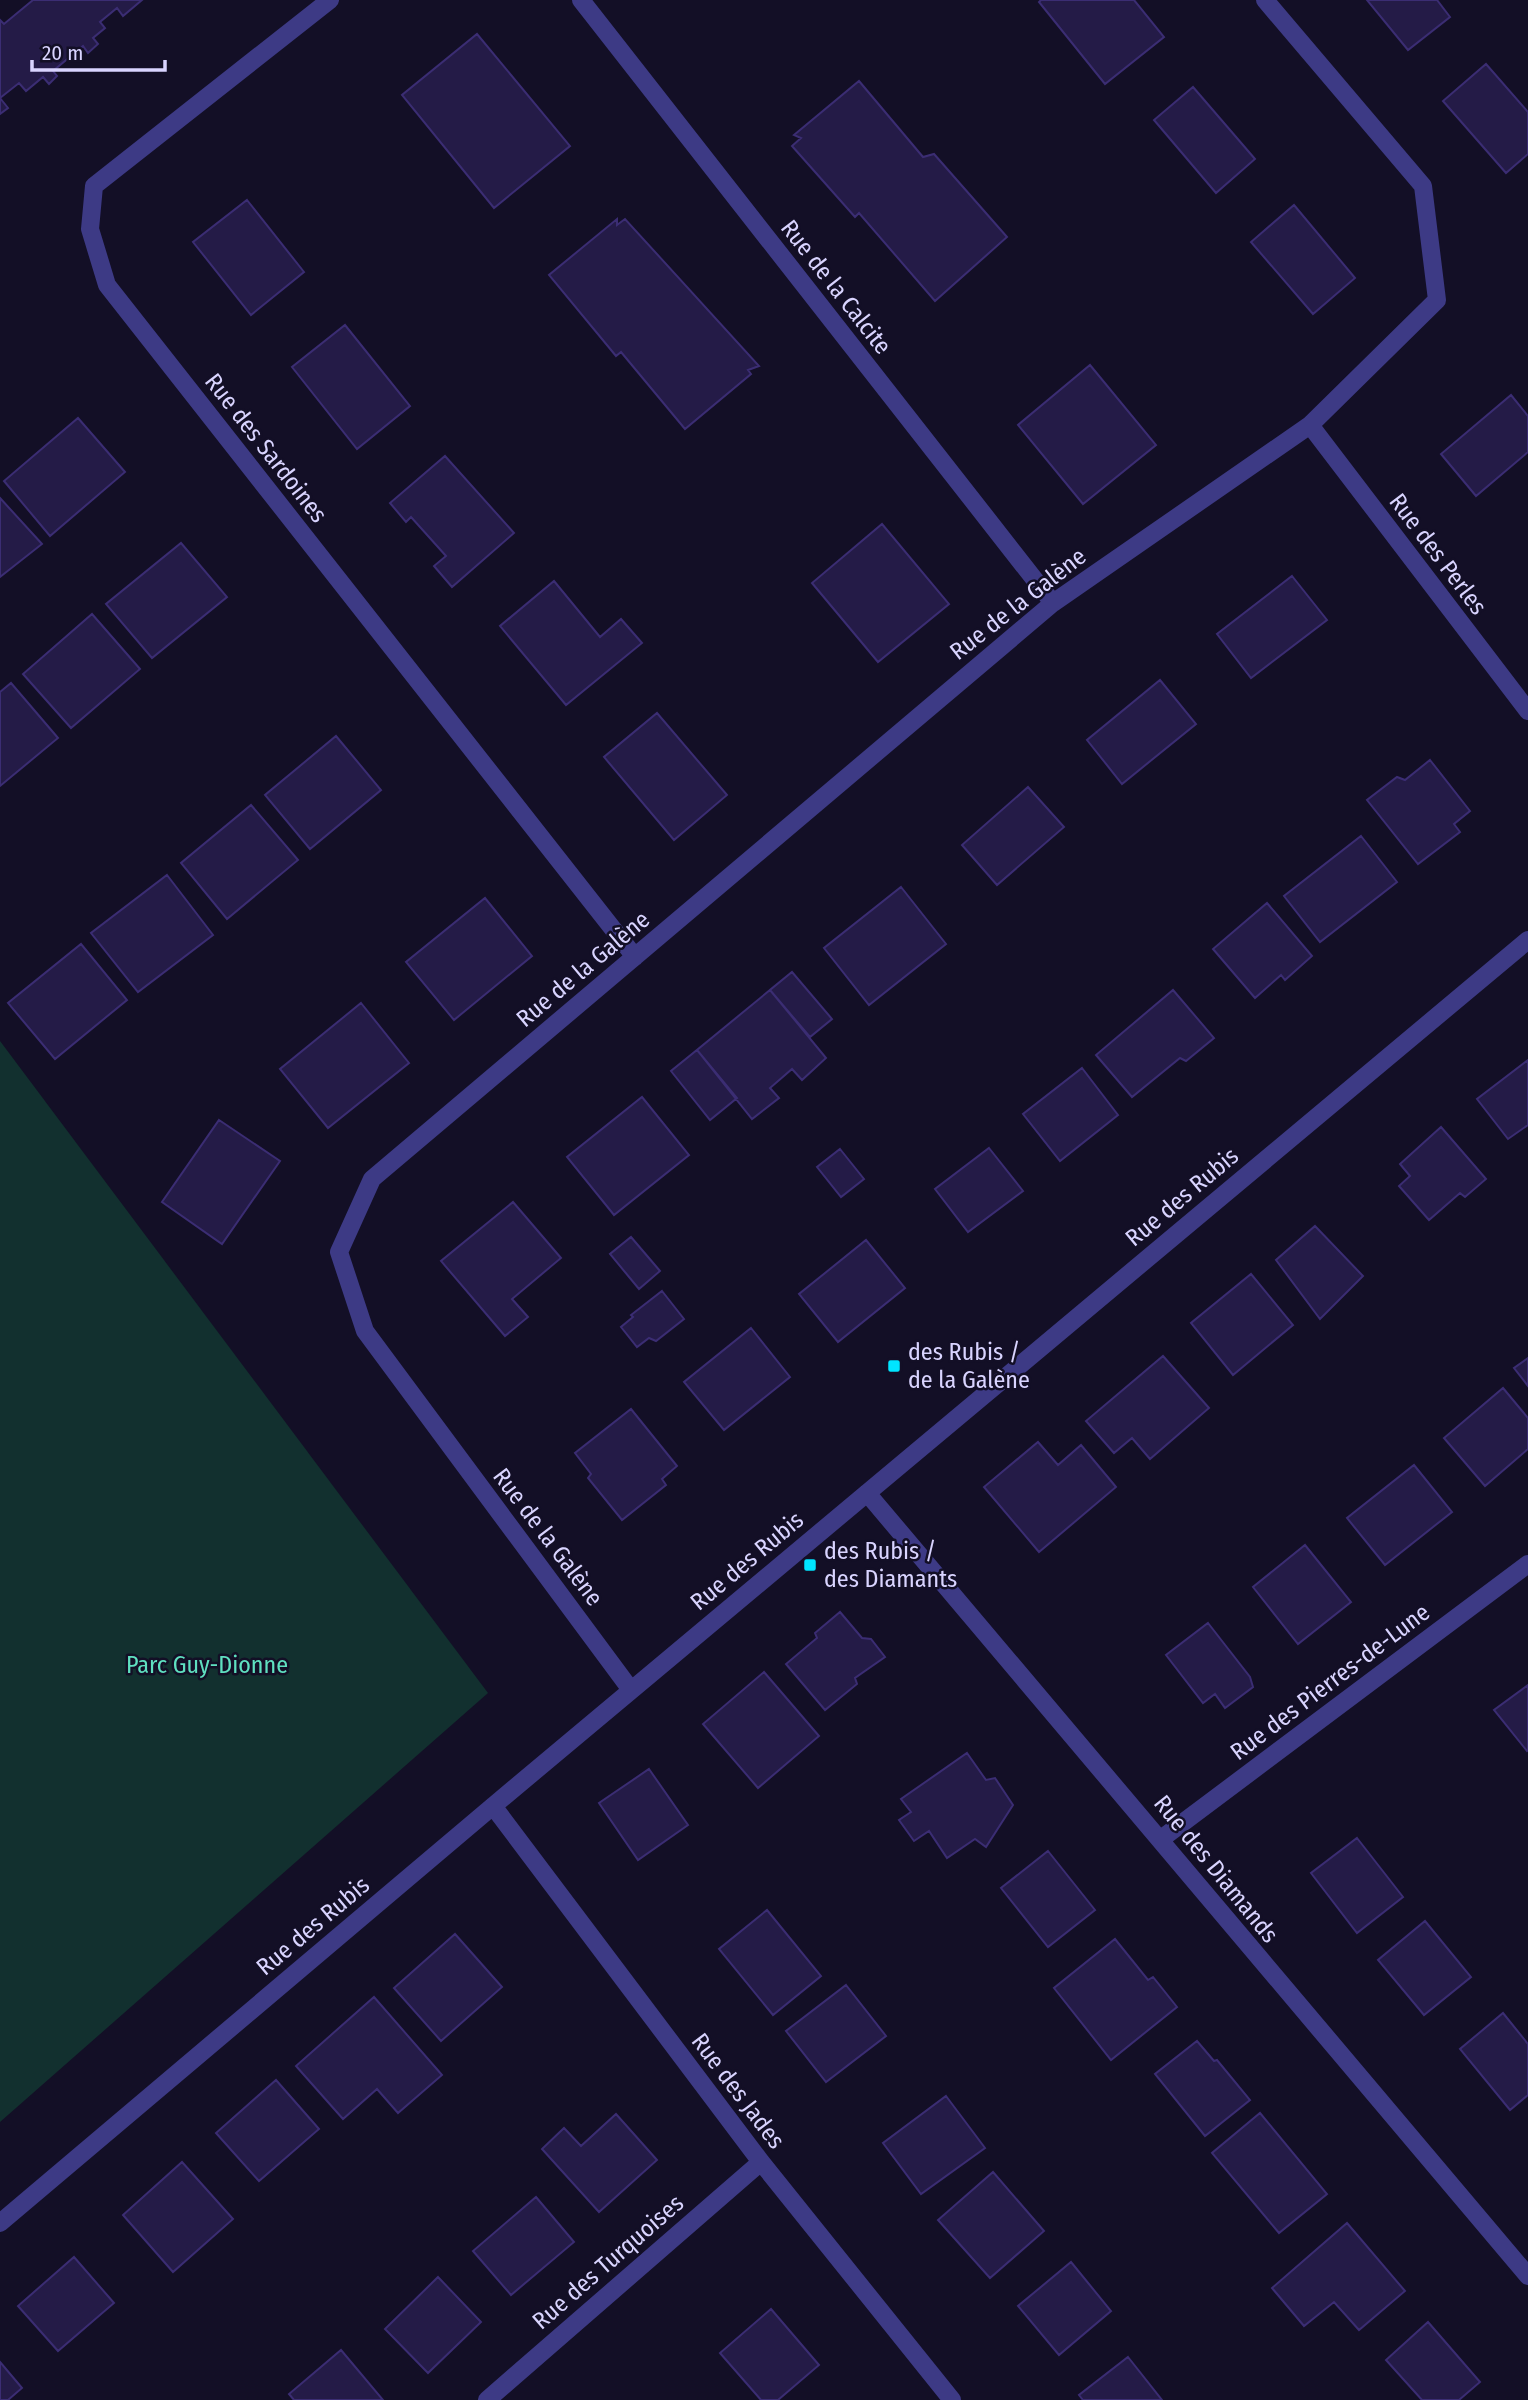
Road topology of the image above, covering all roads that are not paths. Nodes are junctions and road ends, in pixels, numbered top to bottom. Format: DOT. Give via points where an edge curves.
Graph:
graph roads {
  1 [pos="330,0"];
  2 [pos="580,0"];
  3 [pos="1265,0"];
  4 [pos="1310,425"];
  5 [pos="1053,603"];
  6 [pos="1528,712"];
  7 [pos="1528,940"];
  8 [pos="635,957"];
  9 [pos="867,1493"];
  10 [pos="1528,1564"];
  11 [pos="631,1690"];
  12 [pos="493,1806"];
  13 [pos="1161,1839"];
  14 [pos="761,2162"];
  15 [pos="0,2223"];
  16 [pos="1528,2276"];
  17 [pos="487,2400"];
  18 [pos="952,2400"];
  1 -- 8 [label="street, Rue des Sardoines" via="94,186 90,229 107,285"];
  2 -- 5 [label="street, Rue de la Calcite"];
  3 -- 4 [label="street" via="1423,186 1437,300"];
  4 -- 5 [label="street, Rue de la Galène"];
  4 -- 6 [label="street, Rue des Perles"];
  5 -- 8 [label="street, Rue de la Galène"];
  7 -- 9 [label="street, Rue des Rubis"];
  8 -- 11 [label="street, Rue de la Galène" via="372,1179 339,1252 365,1331"];
  9 -- 11 [label="street, Rue des Rubis"];
  9 -- 13 [label="street, Rue des Diamands"];
  10 -- 13 [label="street, Rue des Pierres-de-Lune"];
  11 -- 12 [label="street, Rue des Rubis"];
  12 -- 14 [label="street, Rue des Jades"];
  12 -- 15 [label="street, Rue des Rubis"];
  13 -- 16 [label="street, Rue des Diamands"];
  14 -- 17 [label="street, Rue des Turquoises"];
  14 -- 18 [label="street, Rue des Jades"];
}
